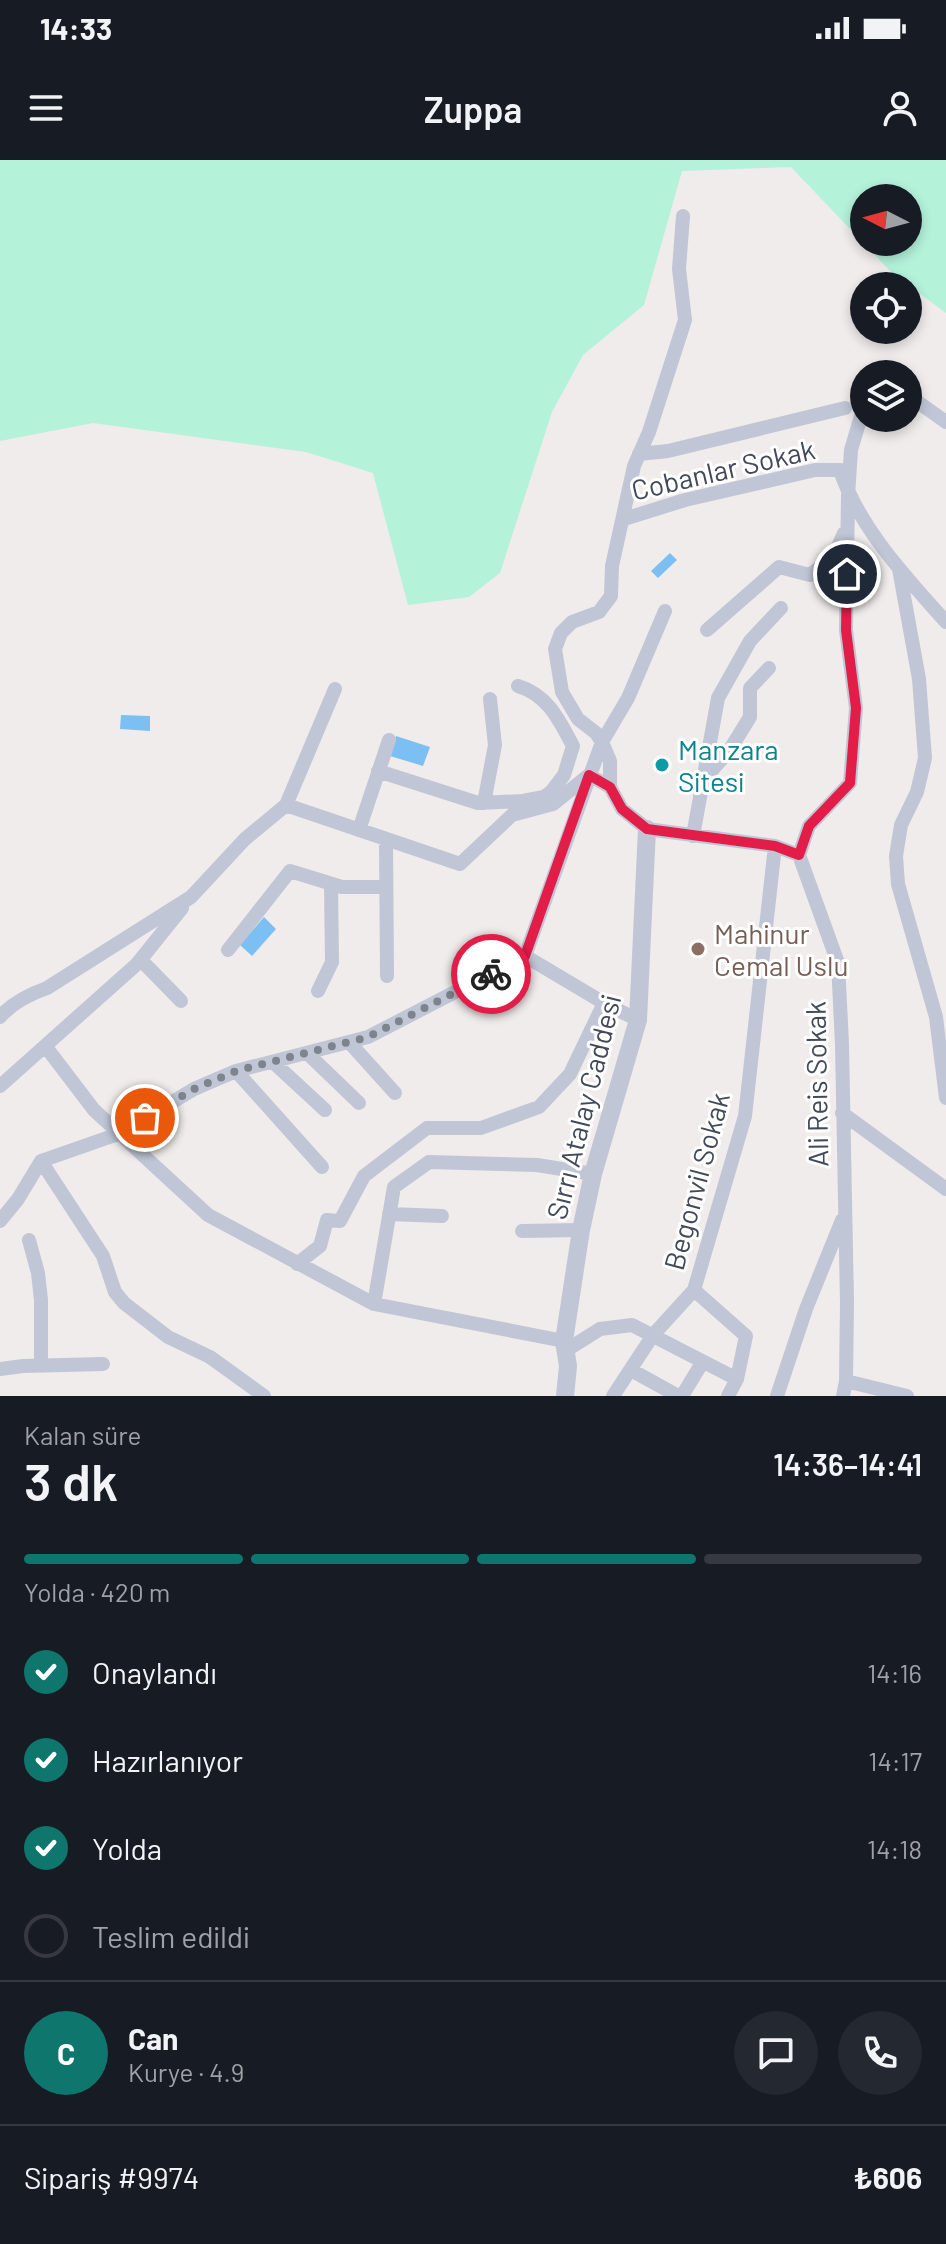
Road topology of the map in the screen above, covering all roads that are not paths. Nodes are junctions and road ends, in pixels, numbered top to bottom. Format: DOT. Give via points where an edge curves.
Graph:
graph roads {
  1 [pos="683,216"];
  2 [pos="922,405"];
  3 [pos="845,408"];
  4 [pos="946,422"];
  5 [pos="856,432"];
  6 [pos="639,454"];
  7 [pos="848,496"];
  8 [pos="624,519"];
  9 [pos="848,525"];
  10 [pos="899,569"];
  11 [pos="781,608"];
  12 [pos="665,611"];
  13 [pos="946,622"];
  14 [pos="707,630"];
  15 [pos="769,668"];
  16 [pos="518,686"];
  17 [pos="335,689"];
  18 [pos="490,699"];
  19 [pos="389,740"];
  20 [pos="602,742"];
  21 [pos="573,746"];
  22 [pos="378,771"];
  23 [pos="589,775"];
  24 [pos="704,779"];
  25 [pos="610,787"];
  26 [pos="484,803"];
  27 [pos="286,805"];
  28 [pos="647,829"];
  29 [pos="359,830"];
  30 [pos="693,836"];
  31 [pos="386,839"];
  32 [pos="775,846"];
  33 [pos="799,855"];
  34 [pos="331,884"];
  35 [pos="386,887"];
  36 [pos="191,897"];
  37 [pos="228,950"];
  38 [pos="525,956"];
  39 [pos="141,960"];
  40 [pos="387,976"];
  41 [pos="318,991"];
  42 [pos="181,1001"];
  43 [pos="604,1003"];
  44 [pos="0,1017"];
  45 [pos="638,1020"];
  46 [pos="349,1042"];
  47 [pos="46,1047"];
  48 [pos="307,1053"];
  49 [pos="273,1062"];
  50 [pos="236,1071"];
  51 [pos="0,1086"];
  52 [pos="395,1093"];
  53 [pos="946,1098"];
  54 [pos="359,1103"];
  55 [pos="325,1110"];
  56 [pos="842,1113"];
  57 [pos="121,1133"];
  58 [pos="390,1157"];
  59 [pos="41,1161"];
  60 [pos="322,1167"];
  61 [pos="413,1173"];
  62 [pos="593,1174"];
  63 [pos="946,1189"];
  64 [pos="845,1212"];
  65 [pos="389,1214"];
  66 [pos="442,1216"];
  67 [pos="0,1221"];
  68 [pos="581,1230"];
  69 [pos="522,1231"];
  70 [pos="29,1240"];
  71 [pos="297,1264"];
  72 [pos="694,1290"];
  73 [pos="374,1304"];
  74 [pos="653,1335"];
  75 [pos="564,1346"];
  76 [pos="702,1363"];
  77 [pos="103,1364"];
  78 [pos="41,1365"];
  79 [pos="0,1369"];
  80 [pos="631,1370"];
  81 [pos="737,1379"];
  82 [pos="845,1389"];
  83 [pos="264,1396"];
  84 [pos="565,1396"];
  85 [pos="613,1396"];
  86 [pos="680,1396"];
  87 [pos="728,1396"];
  88 [pos="777,1396"];
  89 [pos="907,1396"];
  1 -- 6 [label="street" via="679,269 685,320"];
  2 -- 4 [label="street"];
  3 -- 6 [label="street"];
  5 -- 7 [label="street"];
  6 -- 8 [label="street"];
  7 -- 8 [label="street, Cobanlar Sokak" via="840,470 815,470"];
  7 -- 9 [label="street"];
  7 -- 10 [label="street, Cobanlar Sokak"];
  8 -- 20 [label="street" via="612,566 611,596 599,612 572,622 555,649 562,692 578,719"];
  9 -- 14 [label="street" via="833,558 821,567 810,575 779,567"];
  9 -- 33 [label="street" via="846,630 856,708 850,783 809,826"];
  10 -- 13 [label="street, Cobanlar Sokak"];
  10 -- 53 [label="street" via="919,679 925,758 901,825 898,884 936,1017"];
  11 -- 24 [label="street" via="750,641 718,698"];
  12 -- 20 [label="street" via="628,698"];
  15 -- 24 [label="street" via="750,688 750,717"];
  16 -- 21 [label="street" via="545,701"];
  17 -- 27 [label="street"];
  18 -- 26 [label="street" via="495,745"];
  19 -- 22 [label="street"];
  20 -- 21 [label="street"];
  20 -- 23 [label="street"];
  20 -- 25 [label="street" via="610,761"];
  21 -- 26 [label="street" via="564,775 544,797"];
  22 -- 26 [label="street"];
  22 -- 29 [label="street"];
  23 -- 25 [label="street"];
  23 -- 31 [label="street" via="553,804 512,815 460,864"];
  23 -- 38 [label="street"];
  24 -- 30 [label="street"];
  25 -- 28 [label="street" via="622,809"];
  27 -- 29 [label="street"];
  27 -- 36 [label="street" via="245,839"];
  28 -- 30 [label="street"];
  28 -- 45 [label="street, Sırrı Atalay Caddesi"];
  29 -- 31 [label="street"];
  30 -- 32 [label="street"];
  31 -- 35 [label="street"];
  32 -- 33 [label="street"];
  32 -- 72 [label="street, Begonvil Sokak" via="745,1116"];
  33 -- 56 [label="street, Ali Reis Sokak" via="838,963"];
  34 -- 35 [label="street"];
  34 -- 37 [label="street" via="290,871"];
  34 -- 41 [label="street" via="332,962"];
  35 -- 40 [label="street"];
  36 -- 39 [label="street"];
  36 -- 44 [label="street"];
  38 -- 43 [label="street"];
  38 -- 46 [label="street"];
  39 -- 42 [label="street"];
  39 -- 47 [label="street"];
  43 -- 45 [label="street"];
  43 -- 58 [label="street" via="570,1074 539,1107 481,1128 427,1128"];
  45 -- 62 [label="street, Sırrı Atalay Caddesi"];
  46 -- 48 [label="street"];
  46 -- 52 [label="street"];
  47 -- 51 [label="street"];
  47 -- 57 [label="street" via="94,1110"];
  48 -- 49 [label="street"];
  48 -- 54 [label="street"];
  49 -- 50 [label="street"];
  49 -- 55 [label="street"];
  50 -- 57 [label="street" via="194,1089"];
  50 -- 60 [label="street"];
  56 -- 63 [label="street"];
  56 -- 64 [label="street, Ali Reis Sokak"];
  57 -- 59 [label="street"];
  57 -- 71 [label="street" via="208,1215"];
  58 -- 61 [label="street"];
  58 -- 71 [label="street" via="364,1176 340,1221 327,1220 320,1246"];
  59 -- 67 [label="street"];
  59 -- 83 [label="street" via="103,1256 124,1303"];
  61 -- 62 [label="street" via="429,1162 537,1165"];
  61 -- 65 [label="street" via="394,1187"];
  62 -- 68 [label="street, Sırrı Atalay Caddesi"];
  64 -- 82 [label="street, Ali Reis Sokak"];
  64 -- 88 [label="street, Ali Reis Sokak"];
  65 -- 66 [label="street"];
  65 -- 73 [label="street"];
  68 -- 69 [label="street"];
  68 -- 75 [label="street, Sırrı Atalay Caddesi"];
  70 -- 78 [label="street" via="41,1300"];
  71 -- 73 [label="street"];
  72 -- 74 [label="street"];
  72 -- 81 [label="street" via="746,1336"];
  73 -- 75 [label="street"];
  74 -- 75 [label="street" via="632,1325 600,1329"];
  74 -- 76 [label="street"];
  74 -- 80 [label="street"];
  75 -- 84 [label="street, Sırrı Atalay Caddesi"];
  76 -- 81 [label="street"];
  76 -- 86 [label="street"];
  77 -- 78 [label="street"];
  78 -- 79 [label="street"];
  80 -- 85 [label="street"];
  80 -- 86 [label="street"];
  81 -- 87 [label="street"];
  82 -- 89 [label="street"];
}
